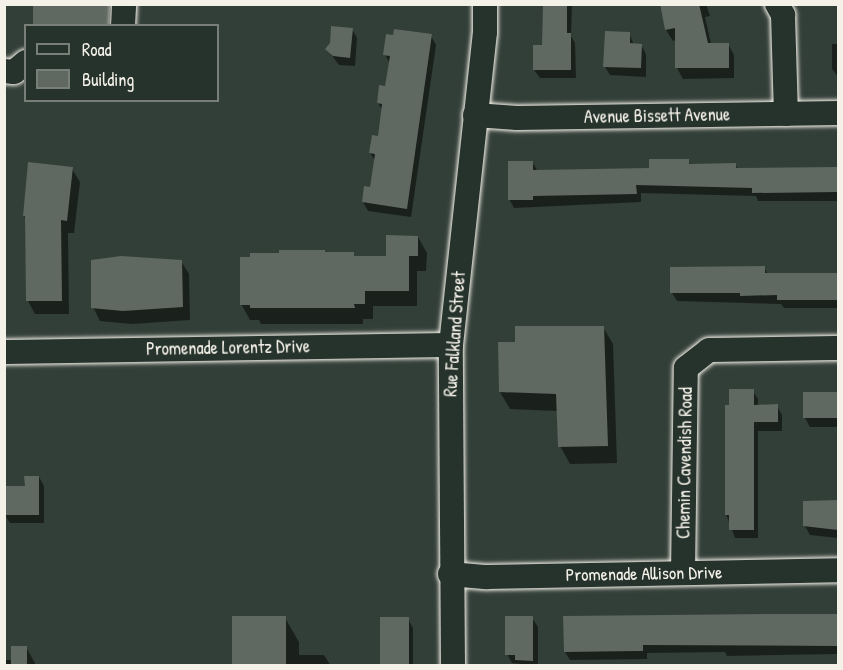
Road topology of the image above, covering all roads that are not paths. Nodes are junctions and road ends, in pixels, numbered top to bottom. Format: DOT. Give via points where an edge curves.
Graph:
graph roads {
  1 [pos="124,4"];
  2 [pos="485,4"];
  3 [pos="777,4"];
  4 [pos="123,24"];
  5 [pos="838,113"];
  6 [pos="786,114"];
  7 [pos="475,116"];
  8 [pos="451,345"];
  9 [pos="838,348"];
  10 [pos="4,352"];
  11 [pos="838,570"];
  12 [pos="683,573"];
  13 [pos="450,574"];
  14 [pos="453,666"];
  1 -- 4 [label="street"];
  2 -- 7 [label="street, Rue Falkland Street"];
  3 -- 6 [label="street" via="783,15"];
  5 -- 6 [label="street, Avenue Bissett Avenue"];
  6 -- 7 [label="street, Avenue Bissett Avenue"];
  7 -- 8 [label="street, Rue Falkland Street"];
  8 -- 10 [label="street, Promenade Lorentz Drive"];
  8 -- 13 [label="street, Rue Falkland Street"];
  9 -- 12 [label="street, Chemin Cavendish Road" via="709,350 686,368"];
  11 -- 12 [label="street, Promenade Allison Drive"];
  12 -- 13 [label="street, Promenade Allison Drive" via="487,577"];
  13 -- 14 [label="street, Rue Falkland Street"];
}
